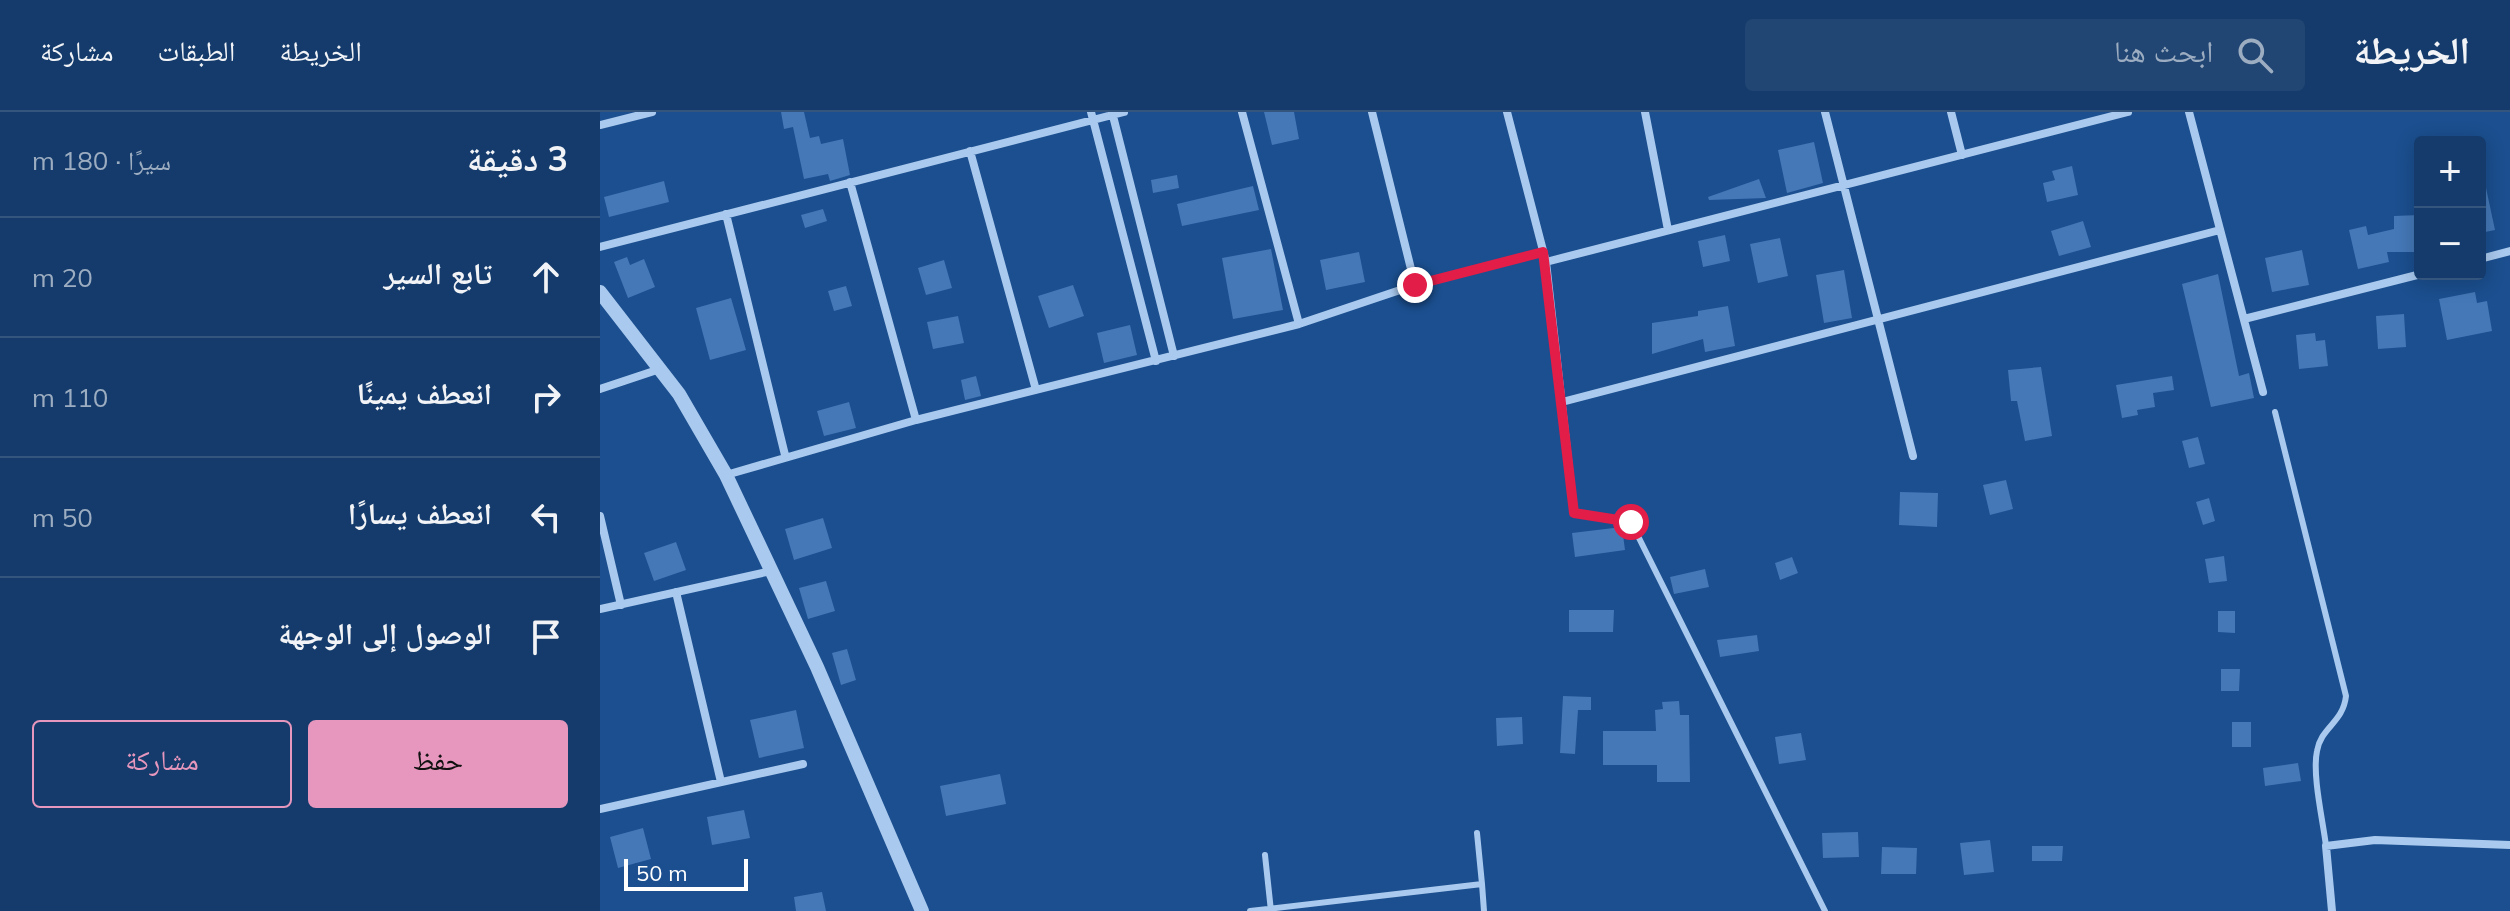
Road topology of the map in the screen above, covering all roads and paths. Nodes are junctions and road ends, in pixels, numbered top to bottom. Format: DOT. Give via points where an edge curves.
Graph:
graph roads {
  1 [pos="652,112"];
  2 [pos="1124,112"];
  3 [pos="1242,112"];
  4 [pos="1372,112"];
  5 [pos="1507,112"];
  6 [pos="1645,112"];
  7 [pos="1825,112"];
  8 [pos="1951,112"];
  9 [pos="2128,112"];
  10 [pos="2189,112"];
  11 [pos="1112,113"];
  12 [pos="1092,116"];
  13 [pos="600,125"];
  14 [pos="970,151"];
  15 [pos="1962,155"];
  16 [pos="850,182"];
  17 [pos="1844,185"];
  18 [pos="726,214"];
  19 [pos="1668,230"];
  20 [pos="2220,230"];
  21 [pos="600,247"];
  22 [pos="2510,251"];
  23 [pos="1544,257"];
  24 [pos="2486,257"];
  25 [pos="2414,276"];
  26 [pos="1415,285"];
  27 [pos="600,292"];
  28 [pos="2244,319"];
  29 [pos="1879,321"];
  30 [pos="1299,324"];
  31 [pos="1174,356"];
  32 [pos="1156,361"];
  33 [pos="660,369"];
  34 [pos="600,389"];
  35 [pos="1036,390"];
  36 [pos="2263,392"];
  37 [pos="1562,402"];
  38 [pos="2275,412"];
  39 [pos="916,420"];
  40 [pos="785,455"];
  41 [pos="1913,456"];
  42 [pos="726,475"];
  43 [pos="1574,513"];
  44 [pos="600,516"];
  45 [pos="771,571"];
  46 [pos="676,592"];
  47 [pos="621,605"];
  48 [pos="600,609"];
  49 [pos="803,764"];
  50 [pos="721,782"];
  51 [pos="600,809"];
  52 [pos="1477,833"];
  53 [pos="2510,845"];
  54 [pos="2326,846"];
  55 [pos="1265,855"];
  56 [pos="1482,884"];
  57 [pos="1270,910"];
  58 [pos="922,911"];
  59 [pos="1250,911"];
  60 [pos="1484,911"];
  61 [pos="1825,911"];
  62 [pos="2332,911"];
  1 -- 13 [label="street"];
  2 -- 11 [label="street"];
  3 -- 30 [label="street"];
  4 -- 26 [label="street"];
  5 -- 23 [label="street"];
  6 -- 19 [label="street"];
  7 -- 17 [label="street"];
  8 -- 15 [label="street"];
  9 -- 15 [label="street"];
  10 -- 20 [label="street"];
  11 -- 12 [label="street"];
  11 -- 31 [label="street"];
  12 -- 14 [label="street"];
  12 -- 32 [label="street"];
  14 -- 16 [label="street"];
  14 -- 35 [label="street"];
  15 -- 17 [label="street"];
  16 -- 18 [label="street"];
  16 -- 39 [label="street"];
  17 -- 19 [label="street"];
  17 -- 29 [label="street"];
  18 -- 21 [label="street"];
  18 -- 40 [label="street"];
  19 -- 23 [label="street"];
  20 -- 28 [label="street"];
  20 -- 29 [label="street"];
  22 -- 24 [label="street"];
  23 -- 26 [label="street"];
  23 -- 37 [label="street"];
  25 -- 28 [label="street"];
  26 -- 30 [label="street"];
  27 -- 33 [label="street"];
  28 -- 36 [label="street"];
  29 -- 37 [label="street"];
  29 -- 41 [label="street"];
  30 -- 31 [label="street"];
  31 -- 32 [label="street"];
  32 -- 35 [label="street"];
  33 -- 34 [label="street"];
  33 -- 42 [label="street"];
  35 -- 39 [label="street"];
  37 -- 43 [label="street"];
  38 -- 54 [label="lane" via="2346,696 2344,712 2321,737 2316,753"];
  39 -- 40 [label="street"];
  40 -- 42 [label="street"];
  42 -- 45 [label="street"];
  43 -- 61 [label="lane" via="1631,522"];
  44 -- 47 [label="street"];
  45 -- 46 [label="street"];
  45 -- 58 [label="street"];
  46 -- 47 [label="street"];
  46 -- 50 [label="street"];
  47 -- 48 [label="street"];
  49 -- 50 [label="street"];
  50 -- 51 [label="street"];
  52 -- 56 [label="lane"];
  53 -- 54 [label="street" via="2375,840"];
  54 -- 62 [label="street"];
  55 -- 57 [label="lane"];
  56 -- 57 [label="lane"];
  56 -- 60 [label="lane"];
  57 -- 59 [label="lane"];
}
